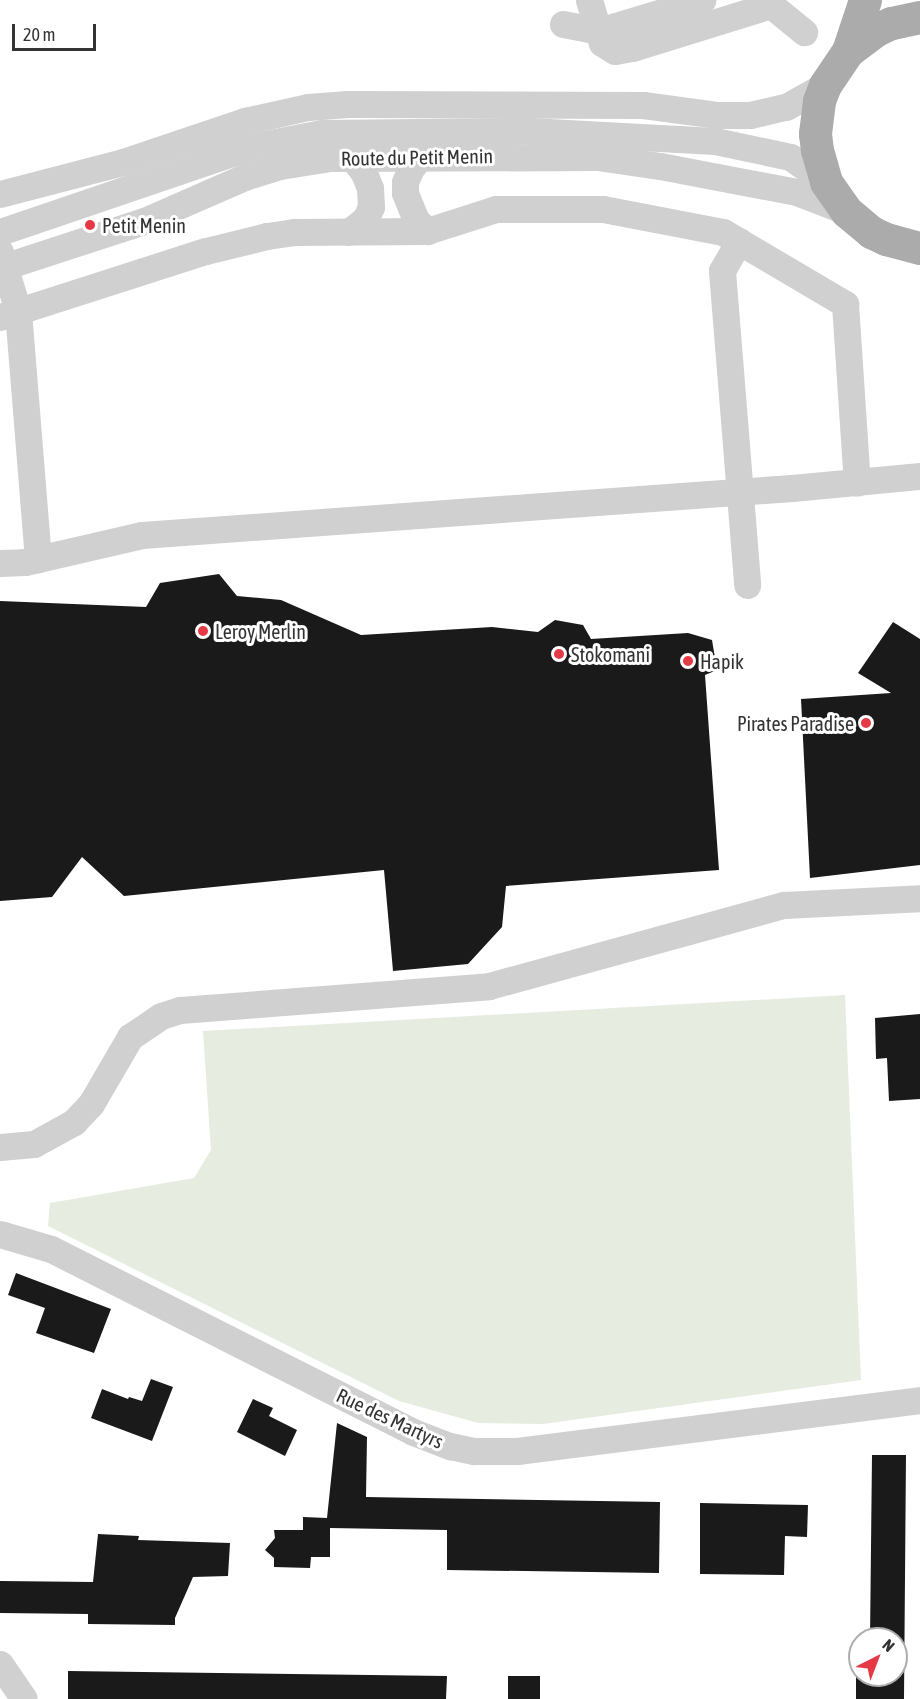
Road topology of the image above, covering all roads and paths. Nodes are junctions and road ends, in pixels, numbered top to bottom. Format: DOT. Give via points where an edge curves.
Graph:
graph roads {
  1 [pos="589,0"];
  2 [pos="702,0"];
  3 [pos="865,0"];
  4 [pos="920,17"];
  5 [pos="563,24"];
  6 [pos="599,32"];
  7 [pos="804,32"];
  8 [pos="848,51"];
  9 [pos="825,86"];
  10 [pos="735,115"];
  11 [pos="530,131"];
  12 [pos="352,157"];
  13 [pos="420,157"];
  14 [pos="826,182"];
  15 [pos="0,194"];
  16 [pos="846,211"];
  17 [pos="427,231"];
  18 [pos="0,232"];
  19 [pos="349,232"];
  20 [pos="739,241"];
  21 [pos="914,251"];
  22 [pos="2,262"];
  23 [pos="9,314"];
  24 [pos="920,476"];
  25 [pos="857,483"];
  26 [pos="920,489"];
  27 [pos="741,491"];
  28 [pos="38,559"];
  29 [pos="0,563"];
  30 [pos="747,585"];
  31 [pos="920,898"];
  32 [pos="0,1147"];
  33 [pos="0,1234"];
  34 [pos="920,1400"];
  35 [pos="0,1664"];
  36 [pos="24,1699"];
  1 -- 6 [label="street"];
  2 -- 6 [label="street"];
  3 -- 8 [label="main road"];
  4 -- 8 [label="main road" via="876,30"];
  5 -- 6 [label="street"];
  6 -- 7 [label="street" via="602,43 615,51 771,5"];
  8 -- 9 [label="main road"];
  9 -- 10 [label="street" via="777,111"];
  9 -- 14 [label="main road" via="815,134"];
  10 -- 11 [label="street"];
  10 -- 15 [label="street" via="643,105 328,105 265,115 123,162"];
  11 -- 14 [label="street" via="738,145 790,157"];
  11 -- 18 [label="street" via="343,132 292,137 250,147"];
  12 -- 13 [label="street, Route du Petit Menin"];
  12 -- 19 [label="street" via="370,188 371,207 366,218"];
  12 -- 22 [label="street, Route du Petit Menin" via="312,159 247,176 144,221"];
  13 -- 16 [label="street, Route du Petit Menin" via="588,157 641,162 796,192"];
  13 -- 17 [label="street" via="405,182 405,193 416,220"];
  14 -- 16 [label="main road"];
  16 -- 21 [label="main road" via="871,232"];
  17 -- 19 [label="street"];
  17 -- 20 [label="street" via="496,209 603,209 723,232"];
  19 -- 23 [label="street" via="267,236 206,251"];
  20 -- 25 [label="street" via="845,304"];
  20 -- 27 [label="street" via="722,271"];
  22 -- 23 [label="street"];
  23 -- 28 [label="street"];
  24 -- 25 [label="street"];
  25 -- 26 [label="street" via="896,492"];
  25 -- 27 [label="street"];
  27 -- 28 [label="street" via="142,535"];
  27 -- 30 [label="street"];
  28 -- 29 [label="street"];
  31 -- 32 [label="street" via="784,905 489,986 180,1010 161,1016 130,1036 91,1104 74,1122 34,1144"];
  33 -- 34 [label="street, Rue des Martyrs" via="51,1249 413,1432 474,1451 517,1451"];
  35 -- 36 [label="street"];
}
